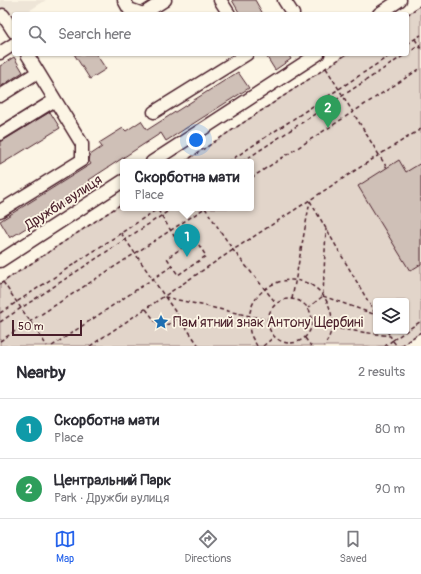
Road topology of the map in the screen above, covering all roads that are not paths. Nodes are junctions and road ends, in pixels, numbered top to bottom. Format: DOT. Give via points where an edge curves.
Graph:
graph roads {
  1 [pos="124,0"];
  2 [pos="165,0"];
  3 [pos="220,0"];
  4 [pos="284,0"];
  5 [pos="400,0"];
  6 [pos="138,12"];
  7 [pos="146,12"];
  8 [pos="227,12"];
  9 [pos="292,12"];
  10 [pos="382,12"];
  11 [pos="2,15"];
  12 [pos="12,29"];
  13 [pos="12,45"];
  14 [pos="0,53"];
  15 [pos="28,56"];
  16 [pos="244,56"];
  17 [pos="314,56"];
  18 [pos="38,72"];
  19 [pos="0,96"];
  20 [pos="55,100"];
  21 [pos="154,112"];
  22 [pos="0,134"];
  23 [pos="157,159"];
  24 [pos="120,183"];
  25 [pos="0,211"];
  26 [pos="1,259"];
  1 -- 6 [label="street" via="129,8"];
  2 -- 7 [label="street"];
  3 -- 8 [label="street"];
  4 -- 9 [label="street"];
  5 -- 10 [label="street"];
  11 -- 12 [label="street"];
  13 -- 14 [label="street"];
  15 -- 18 [label="street"];
  16 -- 21 [label="street"];
  17 -- 23 [label="street"];
  18 -- 19 [label="street"];
  18 -- 20 [label="street"];
  20 -- 22 [label="street"];
  20 -- 25 [label="street" via="82,144 82,160"];
  24 -- 26 [label="street, Дружби вулиця"];
}
